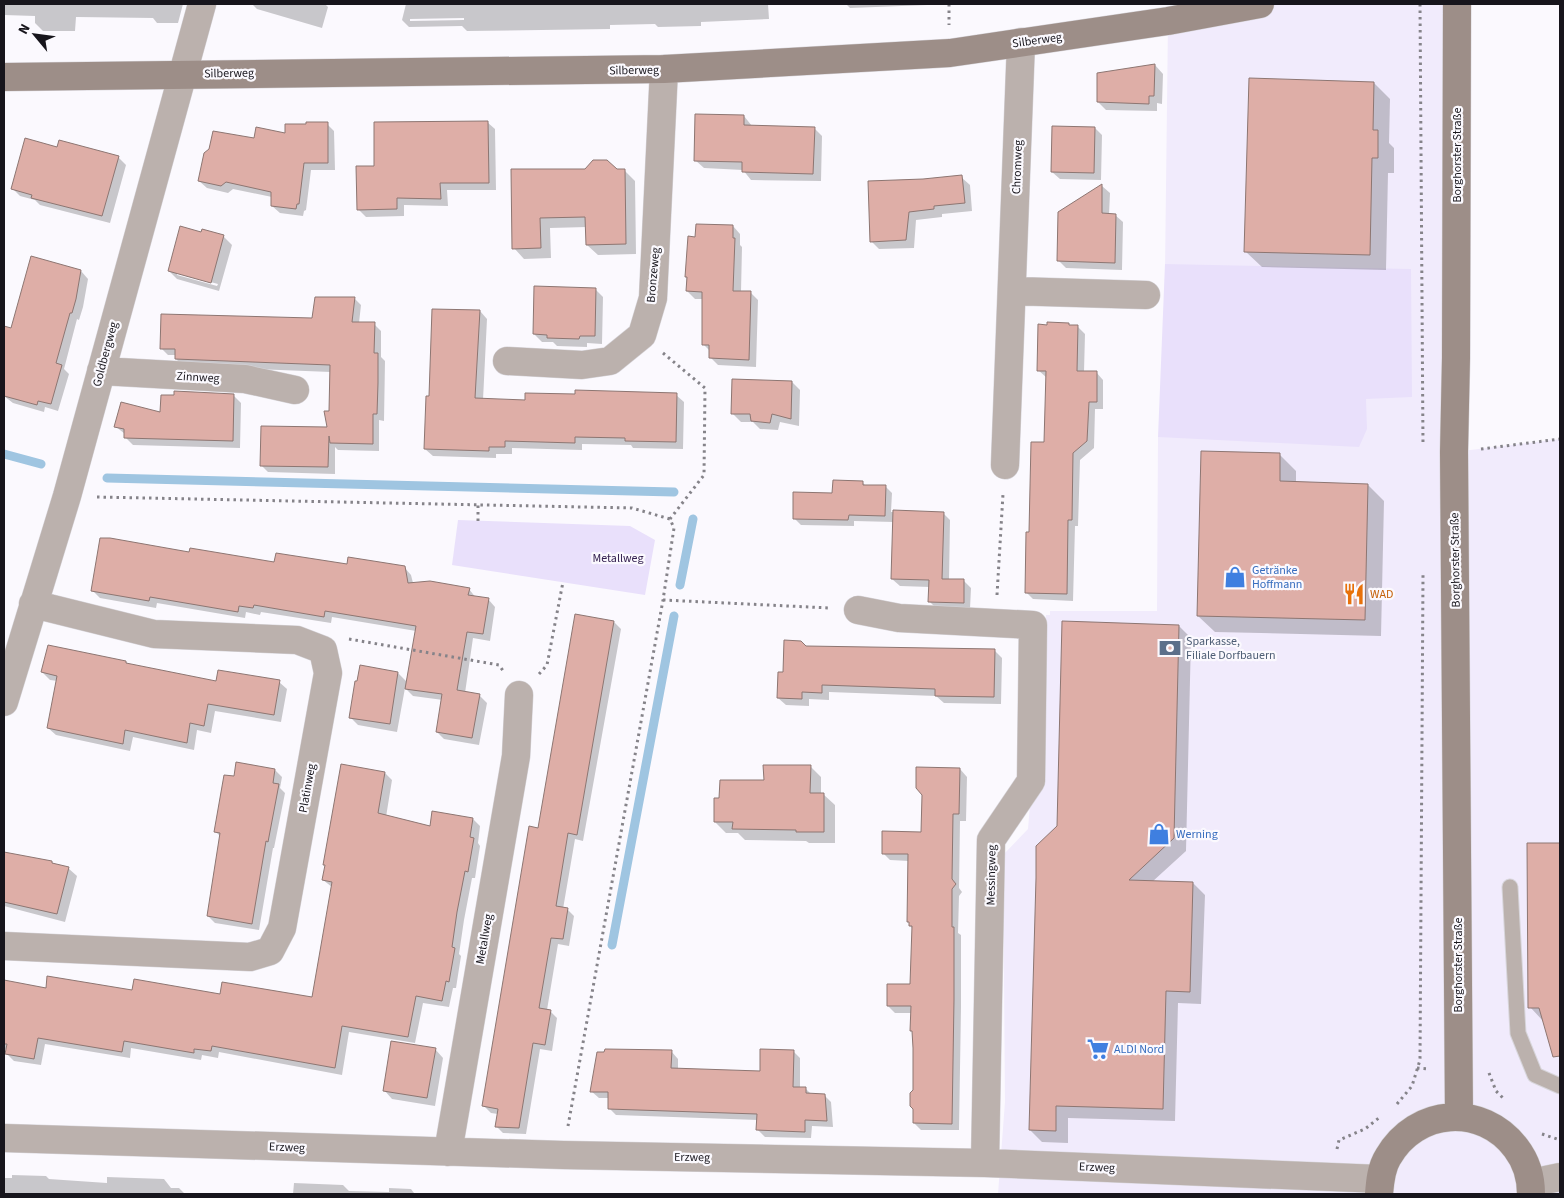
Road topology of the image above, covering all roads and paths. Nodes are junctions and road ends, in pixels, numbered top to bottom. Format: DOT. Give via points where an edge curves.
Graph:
graph roads {
  1 [pos="202,4"];
  2 [pos="1260,4"];
  3 [pos="1420,4"];
  4 [pos="1457,4"];
  5 [pos="1021,42"];
  6 [pos="664,70"];
  7 [pos="182,74"];
  8 [pos="4,77"];
  9 [pos="1012,291"];
  10 [pos="1146,295"];
  11 [pos="642,335"];
  12 [pos="507,361"];
  13 [pos="101,371"];
  14 [pos="295,390"];
  15 [pos="1560,439"];
  16 [pos="1454,452"];
  17 [pos="1423,453"];
  18 [pos="1005,465"];
  19 [pos="478,505"];
  20 [pos="670,519"];
  21 [pos="478,521"];
  22 [pos="1424,572"];
  23 [pos="563,582"];
  24 [pos="663,600"];
  25 [pos="33,604"];
  26 [pos="858,610"];
  27 [pos="996,623"];
  28 [pos="324,650"];
  29 [pos="519,695"];
  30 [pos="4,702"];
  31 [pos="1510,887"];
  32 [pos="4,946"];
  33 [pos="1560,1086"];
  34 [pos="1390,1109"];
  35 [pos="1384,1114"];
  36 [pos="1459,1117"];
  37 [pos="4,1138"];
  38 [pos="448,1152"];
  39 [pos="985,1163"];
  40 [pos="1334,1177"];
  41 [pos="1560,1177"];
  42 [pos="1380,1187"];
  43 [pos="1531,1189"];
  1 -- 7 [label="street, Goldbergweg"];
  2 -- 5 [label="main road, Silberweg"];
  3 -- 17 [label="path"];
  4 -- 16 [label="main road, Borghorster Straße"];
  5 -- 6 [label="main road, Silberweg" via="950,53"];
  5 -- 9 [label="street, Chromweg"];
  6 -- 7 [label="main road, Silberweg"];
  6 -- 11 [label="street, Bronzeweg" via="653,298"];
  7 -- 8 [label="main road, Silberweg"];
  7 -- 13 [label="street, Goldbergweg"];
  9 -- 10 [label="street"];
  9 -- 18 [label="street, Chromweg"];
  11 -- 12 [label="street" via="610,361 582,365"];
  11 -- 20 [label="path" via="705,388 704,476"];
  13 -- 14 [label="street, Zinnweg" via="245,379"];
  13 -- 25 [label="street, Goldbergweg"];
  15 -- 16 [label="path"];
  16 -- 36 [label="main road, Borghorster Straße"];
  18 -- 27 [label="path"];
  19 -- 21 [label="path"];
  22 -- 34 [label="path" via="1420,1060 1412,1086"];
  23 -- 29 [label="path" via="547,665"];
  24 -- 26 [label="path"];
  25 -- 28 [label="street" via="154,634 297,640"];
  25 -- 30 [label="street, Goldbergweg"];
  26 -- 27 [label="street, Messingweg" via="899,618"];
  27 -- 39 [label="street, Messingweg" via="1033,625 1031,781 991,840"];
  28 -- 29 [label="path" via="351,638 499,665"];
  28 -- 32 [label="street, Platinweg" via="328,673 282,928 270,951 250,957"];
  29 -- 38 [label="street, Metallweg" via="516,756"];
  31 -- 33 [label="lane" via="1518,1033 1535,1075"];
  35 -- 40 [label="path" via="1364,1129 1339,1140"];
  36 -- 42 [label="main road" via="1437,1118 1400,1140 1387,1158"];
  36 -- 43 [label="main road" via="1485,1122 1507,1137 1523,1158"];
  37 -- 38 [label="street, Erzweg"];
  38 -- 39 [label="street, Erzweg"];
  39 -- 40 [label="street, Erzweg"];
  40 -- 42 [label="street, Erzweg"];
  41 -- 43 [label="street"];
}
